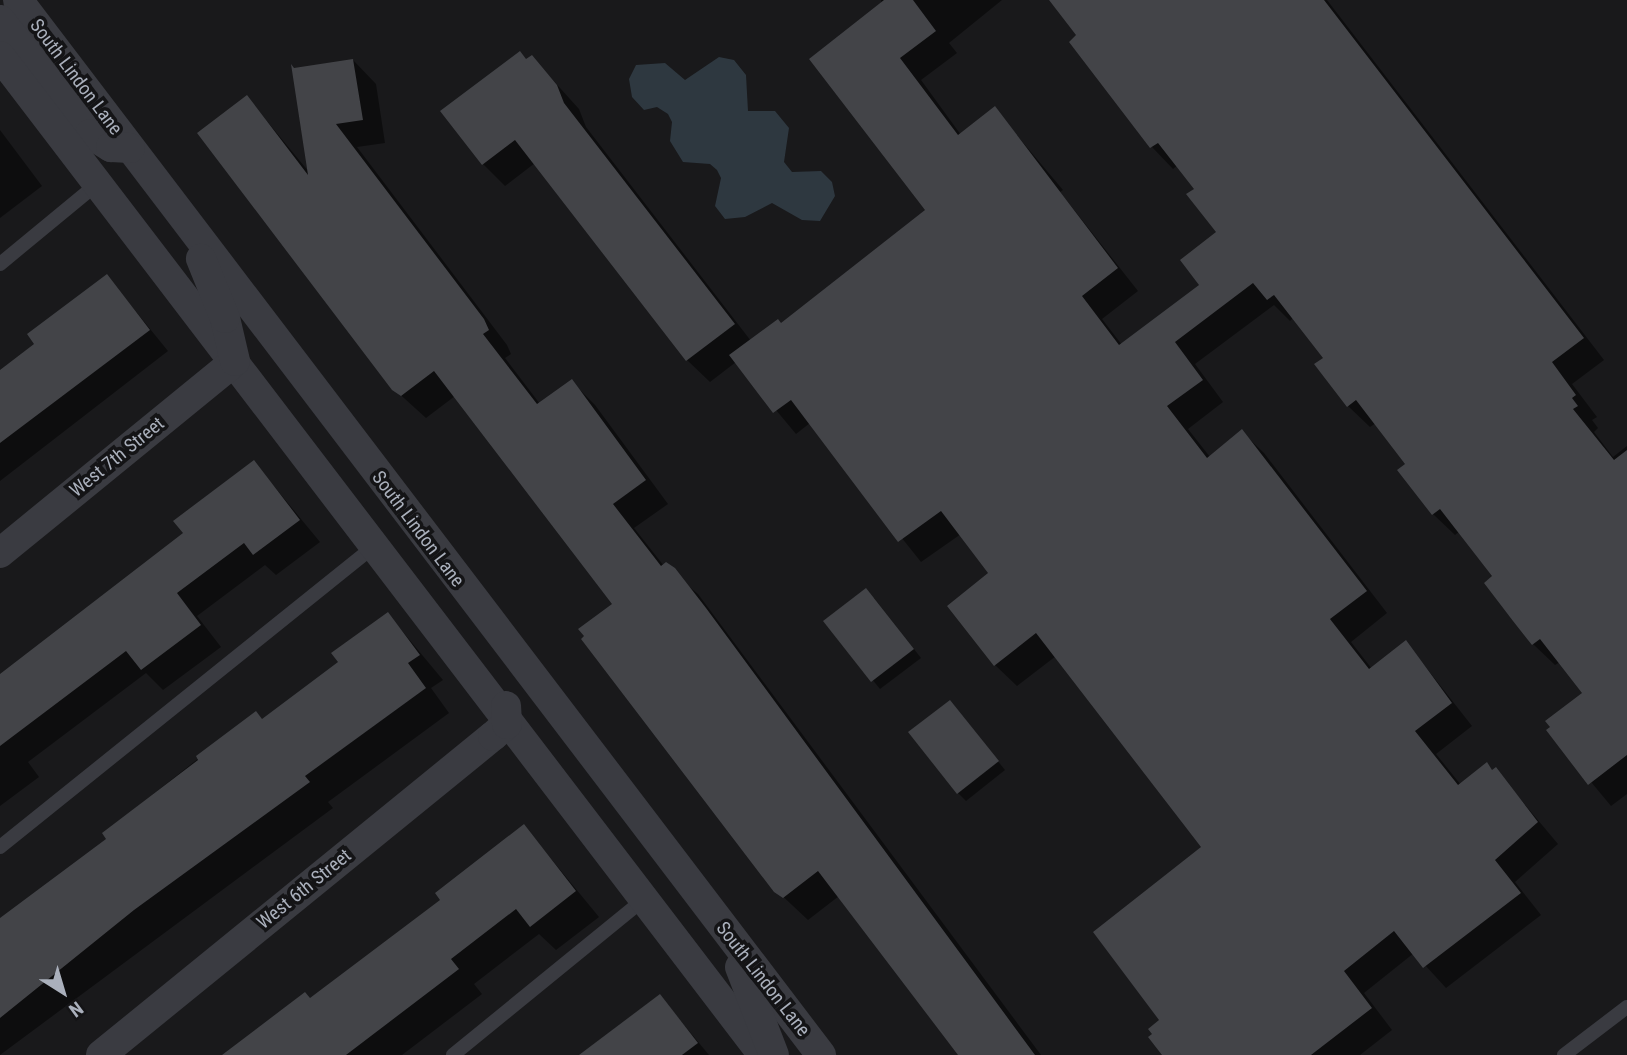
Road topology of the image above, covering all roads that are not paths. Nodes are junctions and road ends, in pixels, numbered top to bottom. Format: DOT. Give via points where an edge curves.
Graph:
graph roads {
  1 [pos="18,0"];
  2 [pos="0,20"];
  3 [pos="0,55"];
  4 [pos="130,148"];
  5 [pos="96,185"];
  6 [pos="198,239"];
  7 [pos="0,264"];
  8 [pos="235,361"];
  9 [pos="375,545"];
  10 [pos="0,554"];
  11 [pos="468,594"];
  12 [pos="507,723"];
  13 [pos="0,847"];
  14 [pos="643,900"];
  15 [pos="732,939"];
  16 [pos="1627,1007"];
  17 [pos="101,1055"];
  18 [pos="453,1055"];
  19 [pos="763,1055"];
  20 [pos="774,1055"];
  21 [pos="821,1055"];
  22 [pos="1564,1055"];
  1 -- 4 [label="street, South Lindon Lane"];
  2 -- 4 [label="street" via="90,134 111,147"];
  3 -- 5 [label="street"];
  4 -- 6 [label="street, South Lindon Lane"];
  5 -- 7 [label="lane"];
  5 -- 8 [label="street"];
  6 -- 8 [label="street" via="203,272 225,318"];
  6 -- 11 [label="street, South Lindon Lane"];
  8 -- 9 [label="street"];
  8 -- 10 [label="street, West 7th Street"];
  9 -- 12 [label="street" via="489,692"];
  9 -- 13 [label="lane"];
  11 -- 12 [label="street" via="472,622 501,684"];
  11 -- 15 [label="street, South Lindon Lane"];
  12 -- 14 [label="street"];
  12 -- 17 [label="street, West 6th Street"];
  14 -- 18 [label="lane"];
  14 -- 19 [label="street"];
  15 -- 20 [label="street"];
  15 -- 21 [label="street, South Lindon Lane"];
  16 -- 22 [label="lane"];
}
